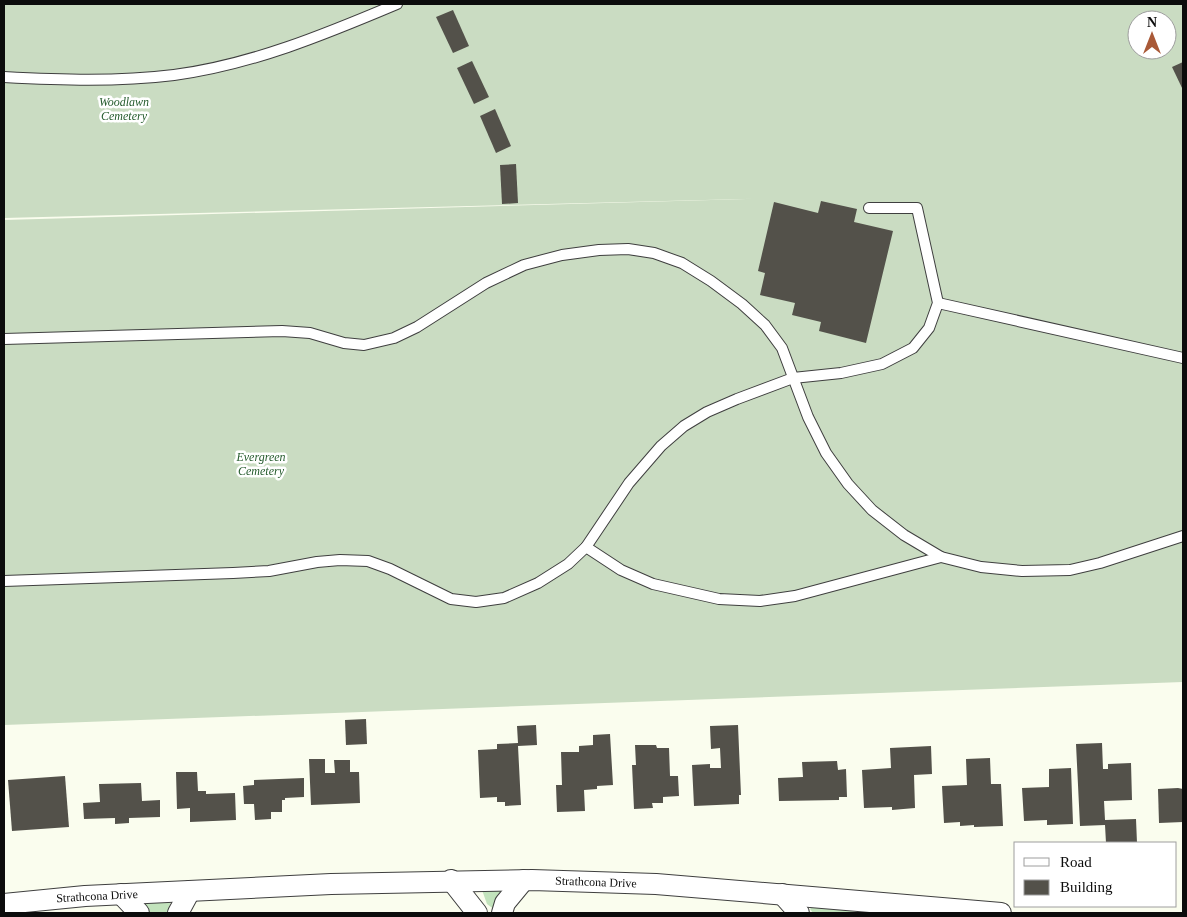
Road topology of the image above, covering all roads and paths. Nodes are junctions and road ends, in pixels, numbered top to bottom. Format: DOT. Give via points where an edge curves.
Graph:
graph roads {
  1 [pos="397,4"];
  2 [pos="4,77"];
  3 [pos="869,208"];
  4 [pos="938,303"];
  5 [pos="4,338"];
  6 [pos="1183,358"];
  7 [pos="793,378"];
  8 [pos="1183,536"];
  9 [pos="586,547"];
  10 [pos="941,558"];
  11 [pos="4,581"];
  12 [pos="451,880"];
  13 [pos="524,880"];
  14 [pos="190,891"];
  15 [pos="121,894"];
  16 [pos="782,894"];
  17 [pos="4,904"];
  18 [pos="873,908"];
  19 [pos="139,913"];
  20 [pos="178,913"];
  21 [pos="477,913"];
  22 [pos="502,913"];
  23 [pos="799,913"];
  24 [pos="1001,913"];
  1 -- 2 [label="lane" via="287,46 230,64 174,75 86,81"];
  3 -- 4 [label="lane" via="917,208"];
  4 -- 6 [label="lane"];
  4 -- 7 [label="lane" via="929,328 913,348 890,360 841,373"];
  5 -- 7 [label="lane" via="282,331 310,333 364,345 394,338 418,327 486,283 524,265 562,255 628,250 654,253 682,264 742,304 765,324 782,348"];
  7 -- 9 [label="lane" via="707,412 684,426 661,446 630,484"];
  7 -- 10 [label="lane" via="826,453 848,484 880,516"];
  8 -- 10 [label="lane" via="1070,570 1022,572"];
  9 -- 10 [label="lane" via="621,570 653,584 719,599 760,602"];
  9 -- 11 [label="lane" via="568,564 538,583 504,598 476,602 451,599 368,561 340,560 251,572"];
  12 -- 13 [label="street, Strathcona Drive"];
  12 -- 14 [label="street, Strathcona Drive"];
  12 -- 21 [label="street"];
  13 -- 16 [label="street, Strathcona Drive" via="656,884"];
  13 -- 22 [label="street" via="505,903"];
  14 -- 15 [label="street, Strathcona Drive"];
  14 -- 20 [label="street"];
  15 -- 17 [label="street, Strathcona Drive"];
  15 -- 19 [label="street"];
  16 -- 18 [label="street, Strathcona Drive"];
  16 -- 23 [label="street"];
  18 -- 24 [label="street, Strathcona Drive"];
}
